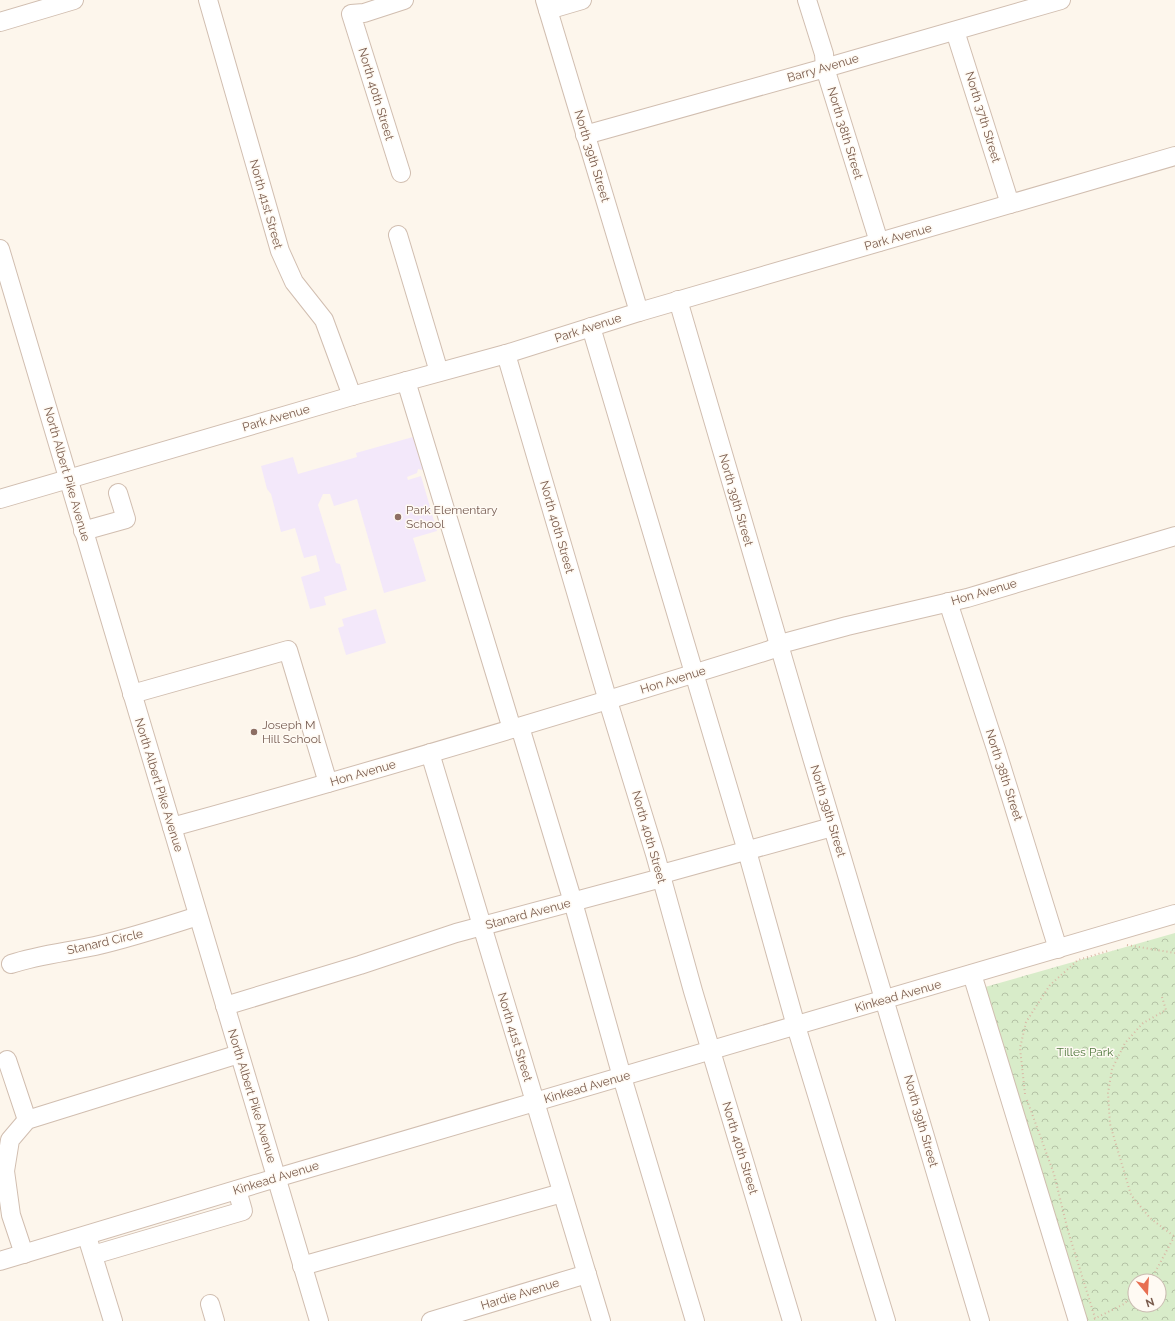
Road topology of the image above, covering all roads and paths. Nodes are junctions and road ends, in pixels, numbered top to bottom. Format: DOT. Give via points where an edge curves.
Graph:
graph roads {
  1 [pos="74,0"];
  2 [pos="208,0"];
  3 [pos="404,0"];
  4 [pos="807,0"];
  5 [pos="1061,0"];
  6 [pos="574,1"];
  7 [pos="547,5"];
  8 [pos="0,22"];
  9 [pos="955,30"];
  10 [pos="825,68"];
  11 [pos="585,135"];
  12 [pos="1175,156"];
  13 [pos="401,173"];
  14 [pos="1010,204"];
  15 [pos="398,235"];
  16 [pos="879,242"];
  17 [pos="0,249"];
  18 [pos="678,300"];
  19 [pos="639,312"];
  20 [pos="591,327"];
  21 [pos="506,354"];
  22 [pos="439,372"];
  23 [pos="406,381"];
  24 [pos="352,396"];
  25 [pos="68,479"];
  26 [pos="118,493"];
  27 [pos="0,499"];
  28 [pos="84,531"];
  29 [pos="1175,536"];
  30 [pos="948,602"];
  31 [pos="779,646"];
  32 [pos="693,674"];
  33 [pos="132,694"];
  34 [pos="608,701"];
  35 [pos="516,728"];
  36 [pos="430,753"];
  37 [pos="328,783"];
  38 [pos="172,827"];
  39 [pos="832,827"];
  40 [pos="747,851"];
  41 [pos="661,876"];
  42 [pos="573,902"];
  43 [pos="1175,914"];
  44 [pos="198,916"];
  45 [pos="482,926"];
  46 [pos="1122,946"];
  47 [pos="1058,949"];
  48 [pos="1114,949"];
  49 [pos="1175,953"];
  50 [pos="11,964"];
  51 [pos="972,974"];
  52 [pos="1162,996"];
  53 [pos="885,1000"];
  54 [pos="225,1006"];
  55 [pos="796,1026"];
  56 [pos="711,1051"];
  57 [pos="239,1054"];
  58 [pos="7,1060"];
  59 [pos="622,1077"];
  60 [pos="535,1102"];
  61 [pos="27,1120"];
  62 [pos="276,1178"];
  63 [pos="237,1190"];
  64 [pos="562,1193"];
  65 [pos="87,1235"];
  66 [pos="1175,1237"];
  67 [pos="24,1254"];
  68 [pos="93,1255"];
  69 [pos="0,1261"];
  70 [pos="302,1266"];
  71 [pos="1155,1273"];
  72 [pos="587,1274"];
  73 [pos="1127,1301"];
  74 [pos="210,1304"];
  75 [pos="1090,1320"];
  76 [pos="113,1321"];
  77 [pos="215,1321"];
  78 [pos="319,1321"];
  79 [pos="431,1321"];
  80 [pos="601,1321"];
  81 [pos="695,1321"];
  82 [pos="792,1321"];
  83 [pos="886,1321"];
  84 [pos="980,1321"];
  85 [pos="1089,1321"];
  1 -- 8 [label="street"];
  2 -- 24 [label="street, North 41st Street" via="280,251 294,282 324,320"];
  3 -- 13 [label="street, North 40th Street" via="364,13 351,14"];
  4 -- 10 [label="street, North 38th Street" via="824,54"];
  5 -- 9 [label="street, Barry Avenue"];
  6 -- 7 [label="street"];
  7 -- 11 [label="street, North 39th Street"];
  9 -- 10 [label="street, Barry Avenue"];
  9 -- 14 [label="street, North 37th Street"];
  10 -- 11 [label="street, Barry Avenue"];
  10 -- 16 [label="street, North 38th Street"];
  11 -- 19 [label="street, North 39th Street"];
  12 -- 14 [label="street, Park Avenue"];
  14 -- 16 [label="street, Park Avenue"];
  15 -- 22 [label="street"];
  16 -- 18 [label="street, Park Avenue"];
  17 -- 25 [label="street, North Albert Pike Avenue"];
  18 -- 19 [label="street, Park Avenue"];
  18 -- 31 [label="street, North 39th Street"];
  19 -- 20 [label="street, Park Avenue"];
  20 -- 21 [label="street, Park Avenue"];
  20 -- 32 [label="street"];
  21 -- 22 [label="street, Park Avenue"];
  21 -- 34 [label="street, North 40th Street"];
  22 -- 23 [label="street, Park Avenue"];
  23 -- 24 [label="street, Park Avenue"];
  23 -- 35 [label="street"];
  24 -- 25 [label="street, Park Avenue"];
  25 -- 27 [label="street, Park Avenue"];
  25 -- 28 [label="street, North Albert Pike Avenue"];
  26 -- 28 [label="street" via="126,519"];
  28 -- 33 [label="street, North Albert Pike Avenue"];
  29 -- 30 [label="street, Hon Avenue"];
  30 -- 31 [label="street, Hon Avenue" via="847,626"];
  30 -- 47 [label="street, North 38th Street"];
  31 -- 32 [label="street, Hon Avenue"];
  31 -- 39 [label="street, North 39th Street"];
  32 -- 34 [label="street, Hon Avenue"];
  32 -- 40 [label="street"];
  33 -- 37 [label="street" via="288,650"];
  33 -- 38 [label="street, North Albert Pike Avenue"];
  34 -- 35 [label="street, Hon Avenue"];
  34 -- 41 [label="street, North 40th Street"];
  35 -- 36 [label="street, Hon Avenue"];
  35 -- 42 [label="street"];
  36 -- 37 [label="street, Hon Avenue"];
  36 -- 45 [label="street, North 41st Street"];
  37 -- 38 [label="street, Hon Avenue"];
  38 -- 44 [label="street, North Albert Pike Avenue"];
  39 -- 40 [label="street, Stanard Avenue"];
  39 -- 53 [label="street, North 39th Street"];
  40 -- 41 [label="street, Stanard Avenue"];
  40 -- 55 [label="street"];
  41 -- 42 [label="street, Stanard Avenue"];
  41 -- 56 [label="street, North 40th Street"];
  42 -- 45 [label="street, Stanard Avenue"];
  42 -- 59 [label="street"];
  43 -- 47 [label="street, Kinkead Avenue"];
  44 -- 50 [label="street, Stanard Circle" via="131,937"];
  44 -- 54 [label="street, North Albert Pike Avenue"];
  45 -- 54 [label="street, Stanard Avenue"];
  45 -- 60 [label="street, North 41st Street"];
  46 -- 49 [label="path" via="1129,944"];
  47 -- 51 [label="street, Kinkead Avenue"];
  48 -- 75 [label="path" via="1078,960 1050,985 1026,1022 1020,1048 1025,1095 1054,1174"];
  51 -- 53 [label="street, Kinkead Avenue"];
  51 -- 75 [label="street"];
  52 -- 66 [label="path" via="1166,1010 1143,1023 1125,1043 1112,1069 1108,1093 1110,1124 1130,1195 1150,1218"];
  53 -- 55 [label="street, Kinkead Avenue"];
  53 -- 84 [label="street, North 39th Street"];
  54 -- 57 [label="street, North Albert Pike Avenue"];
  55 -- 56 [label="street, Kinkead Avenue"];
  55 -- 83 [label="street"];
  56 -- 59 [label="street, Kinkead Avenue"];
  56 -- 82 [label="street, North 40th Street"];
  57 -- 61 [label="street"];
  57 -- 62 [label="street, North Albert Pike Avenue"];
  58 -- 61 [label="street"];
  59 -- 60 [label="street, Kinkead Avenue"];
  59 -- 81 [label="street"];
  60 -- 62 [label="street, Kinkead Avenue"];
  60 -- 64 [label="street, North 41st Street"];
  61 -- 67 [label="street" via="10,1140 4,1170 11,1215"];
  62 -- 63 [label="street, Kinkead Avenue"];
  62 -- 70 [label="street, North Albert Pike Avenue"];
  63 -- 65 [label="street, Kinkead Avenue"];
  63 -- 68 [label="street" via="243,1211"];
  64 -- 70 [label="street"];
  64 -- 72 [label="street, North 41st Street"];
  65 -- 67 [label="street, Kinkead Avenue"];
  65 -- 68 [label="street"];
  66 -- 71 [label="path"];
  67 -- 69 [label="street, Kinkead Avenue"];
  68 -- 76 [label="street"];
  70 -- 78 [label="street, North Albert Pike Avenue"];
  72 -- 79 [label="street, Hardie Avenue"];
  72 -- 80 [label="street, North 41st Street"];
  73 -- 75 [label="path"];
  74 -- 77 [label="street"];
  75 -- 85 [label="path"];
}
